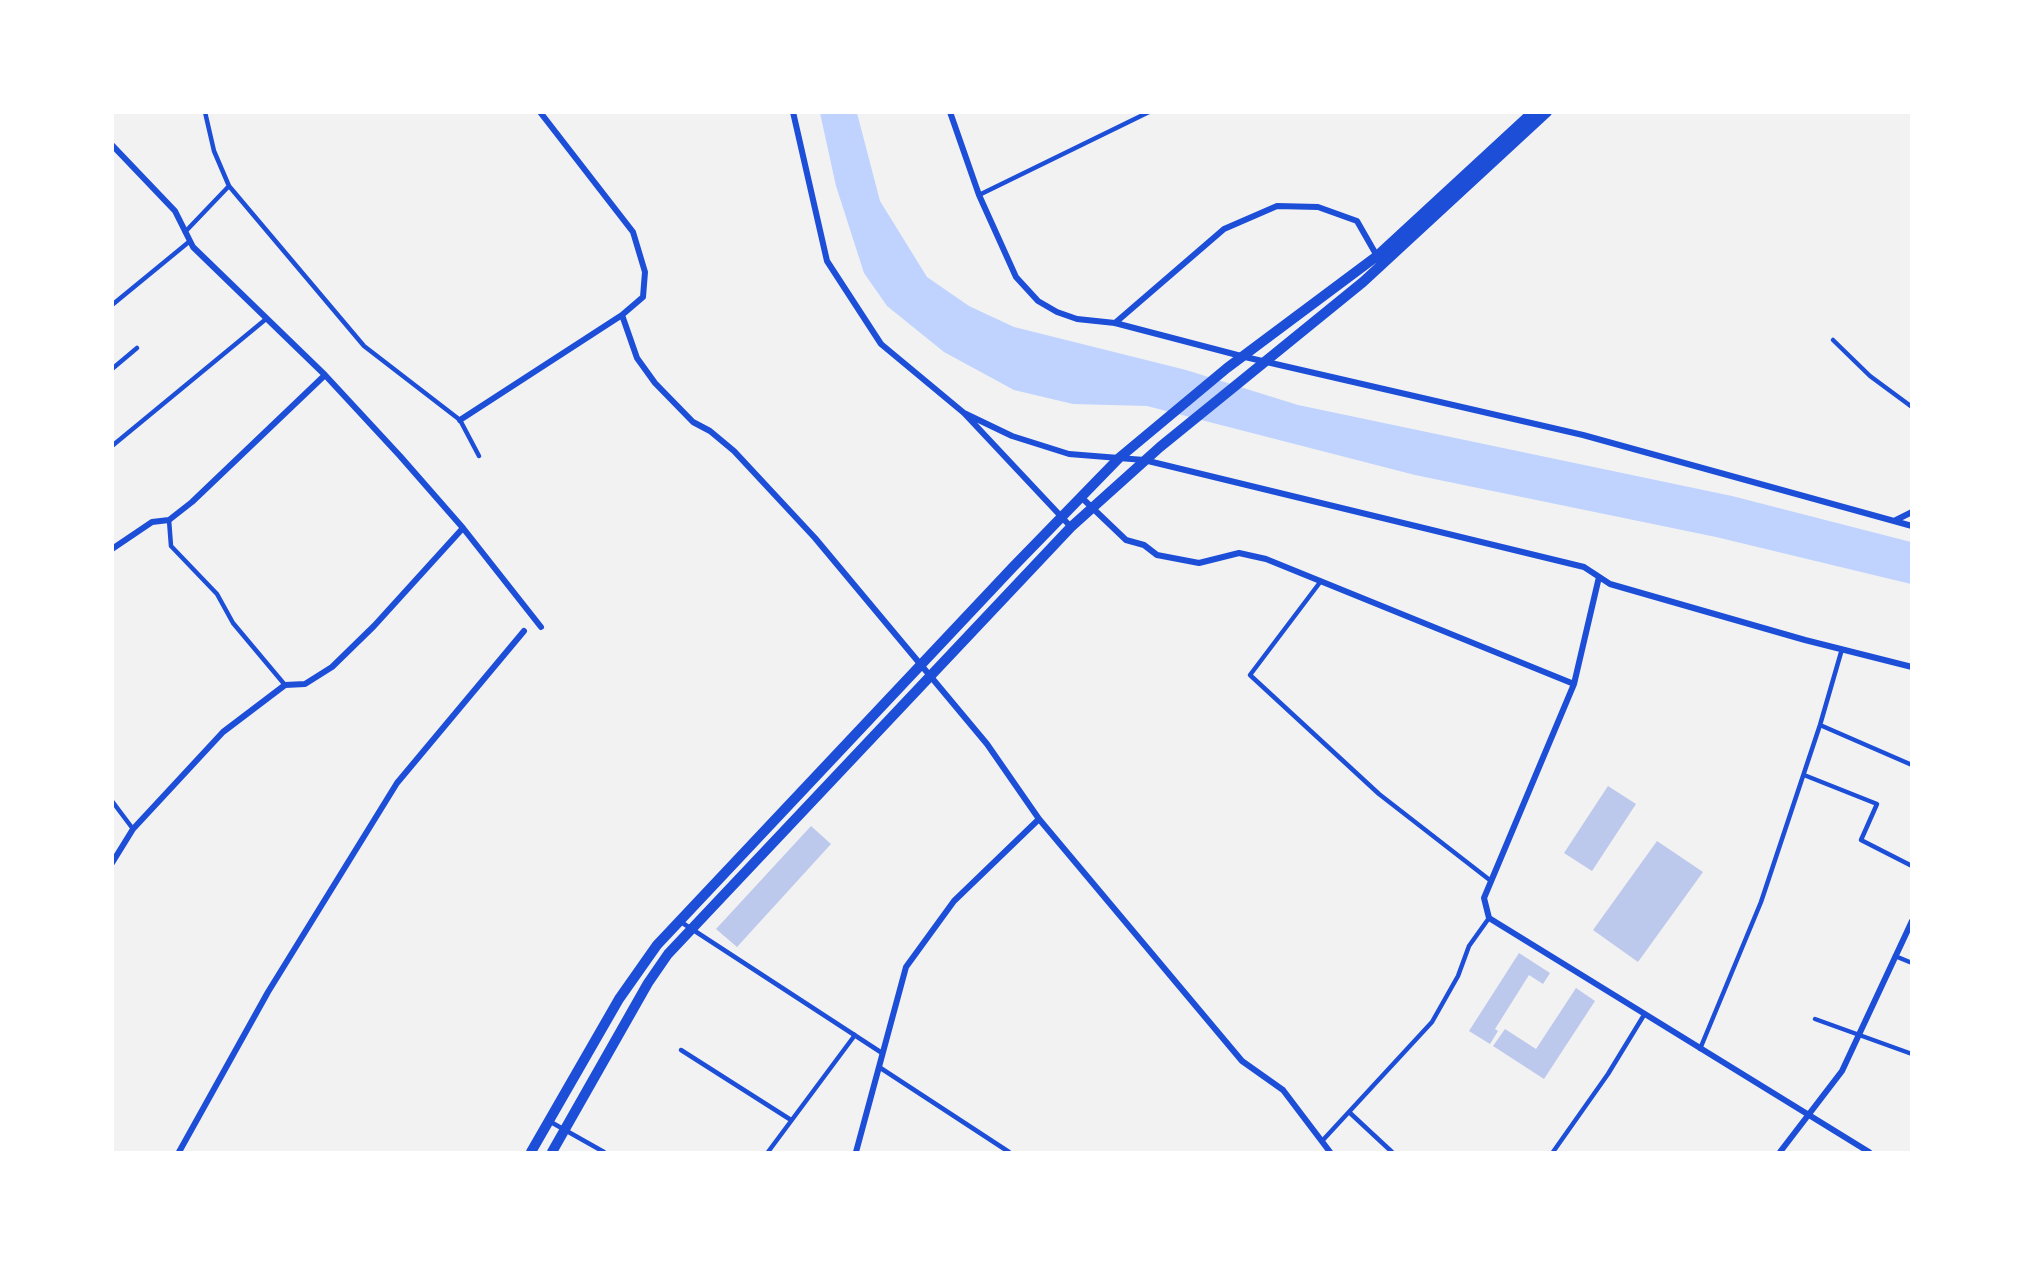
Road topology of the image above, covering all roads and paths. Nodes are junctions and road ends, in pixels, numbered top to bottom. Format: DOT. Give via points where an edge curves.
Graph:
graph roads {
  1 [pos="205,112"];
  2 [pos="540,112"];
  3 [pos="793,112"];
  4 [pos="950,112"];
  5 [pos="1149,112"];
  6 [pos="1533,112"];
  7 [pos="1547,112"];
  8 [pos="112,145"];
  9 [pos="229,186"];
  10 [pos="979,195"];
  11 [pos="185,232"];
  12 [pos="190,241"];
  13 [pos="1377,256"];
  14 [pos="112,305"];
  15 [pos="622,315"];
  16 [pos="266,319"];
  17 [pos="1115,323"];
  18 [pos="1833,340"];
  19 [pos="137,348"];
  20 [pos="1245,357"];
  21 [pos="1268,360"];
  22 [pos="112,369"];
  23 [pos="325,375"];
  24 [pos="1911,407"];
  25 [pos="964,413"];
  26 [pos="459,420"];
  27 [pos="112,446"];
  28 [pos="479,456"];
  29 [pos="1119,458"];
  30 [pos="1144,460"];
  31 [pos="1081,497"];
  32 [pos="1092,507"];
  33 [pos="1911,512"];
  34 [pos="1061,516"];
  35 [pos="169,520"];
  36 [pos="1894,521"];
  37 [pos="1911,526"];
  38 [pos="1071,527"];
  39 [pos="463,528"];
  40 [pos="112,549"];
  41 [pos="1599,577"];
  42 [pos="1321,581"];
  43 [pos="541,627"];
  44 [pos="524,631"];
  45 [pos="1842,650"];
  46 [pos="921,664"];
  47 [pos="1911,667"];
  48 [pos="928,676"];
  49 [pos="1574,684"];
  50 [pos="285,685"];
  51 [pos="1820,725"];
  52 [pos="1911,765"];
  53 [pos="1804,775"];
  54 [pos="112,801"];
  55 [pos="1039,819"];
  56 [pos="133,829"];
  57 [pos="112,863"];
  58 [pos="1911,866"];
  59 [pos="1491,881"];
  60 [pos="1490,918"];
  61 [pos="1911,921"];
  62 [pos="685,925"];
  63 [pos="1895,956"];
  64 [pos="1911,963"];
  65 [pos="1644,1015"];
  66 [pos="1815,1019"];
  67 [pos="855,1035"];
  68 [pos="1859,1035"];
  69 [pos="1700,1049"];
  70 [pos="681,1050"];
  71 [pos="882,1053"];
  72 [pos="1911,1054"];
  73 [pos="879,1067"];
  74 [pos="1349,1112"];
  75 [pos="1810,1116"];
  76 [pos="791,1120"];
  77 [pos="549,1121"];
  78 [pos="565,1130"];
  79 [pos="1323,1140"];
  80 [pos="179,1152"];
  81 [pos="531,1152"];
  82 [pos="552,1152"];
  83 [pos="603,1152"];
  84 [pos="768,1152"];
  85 [pos="856,1152"];
  86 [pos="1009,1152"];
  87 [pos="1330,1152"];
  88 [pos="1392,1152"];
  89 [pos="1553,1152"];
  90 [pos="1780,1152"];
  91 [pos="1869,1152"];
  1 -- 9 [label="lane" via="214,151"];
  2 -- 15 [label="street" via="633,232 645,272 643,297"];
  3 -- 25 [label="street" via="826,261 881,344"];
  4 -- 10 [label="street"];
  5 -- 10 [label="lane"];
  6 -- 13 [label="street"];
  7 -- 21 [label="street" via="1397,253"];
  8 -- 11 [label="street" via="175,211"];
  9 -- 11 [label="lane"];
  9 -- 26 [label="lane" via="364,346"];
  10 -- 17 [label="street" via="1016,277 1038,301 1077,319"];
  11 -- 12 [label="street"];
  12 -- 14 [label="lane"];
  12 -- 16 [label="street"];
  13 -- 17 [label="street" via="1357,221 1318,207 1277,206 1224,229"];
  13 -- 20 [label="street"];
  15 -- 26 [label="street"];
  15 -- 46 [label="street" via="637,358 666,397 734,451 815,538"];
  16 -- 23 [label="street"];
  16 -- 27 [label="lane"];
  17 -- 20 [label="street"];
  18 -- 24 [label="lane" via="1870,376"];
  19 -- 22 [label="lane"];
  20 -- 21 [label="street"];
  20 -- 29 [label="street"];
  21 -- 30 [label="street"];
  21 -- 36 [label="street" via="1583,435"];
  23 -- 35 [label="street"];
  23 -- 39 [label="street"];
  25 -- 29 [label="street" via="1044,447 1069,454"];
  25 -- 34 [label="street"];
  26 -- 28 [label="lane"];
  29 -- 30 [label="street"];
  29 -- 31 [label="street"];
  30 -- 32 [label="street"];
  30 -- 41 [label="street" via="1584,567"];
  31 -- 32 [label="street"];
  31 -- 34 [label="street"];
  32 -- 38 [label="street"];
  32 -- 42 [label="street" via="1126,540 1144,545 1156,555 1199,563 1239,553 1266,559"];
  33 -- 36 [label="street"];
  34 -- 38 [label="street"];
  34 -- 46 [label="street"];
  35 -- 40 [label="street" via="152,522"];
  35 -- 50 [label="lane" via="171,546 217,594 233,623"];
  36 -- 37 [label="street"];
  38 -- 48 [label="street"];
  39 -- 43 [label="street"];
  39 -- 50 [label="street" via="375,626 332,667 305,684"];
  41 -- 45 [label="street" via="1610,584"];
  41 -- 49 [label="street"];
  42 -- 49 [label="street"];
  42 -- 59 [label="lane" via="1250,675 1379,794"];
  44 -- 80 [label="street" via="398,783 267,992"];
  45 -- 47 [label="street"];
  45 -- 51 [label="lane"];
  46 -- 48 [label="street"];
  46 -- 62 [label="street"];
  48 -- 55 [label="street" via="987,744"];
  48 -- 62 [label="street"];
  49 -- 59 [label="street"];
  50 -- 56 [label="street" via="223,732"];
  51 -- 52 [label="lane"];
  51 -- 53 [label="lane"];
  53 -- 58 [label="lane" via="1876,804 1861,840"];
  53 -- 69 [label="lane" via="1761,902"];
  54 -- 56 [label="lane"];
  55 -- 71 [label="street" via="954,901 906,967"];
  55 -- 79 [label="street" via="1242,1061 1283,1090"];
  56 -- 57 [label="street"];
  59 -- 60 [label="street" via="1484,898"];
  60 -- 65 [label="street"];
  60 -- 74 [label="lane" via="1469,946 1458,976 1432,1022"];
  61 -- 63 [label="street"];
  62 -- 67 [label="lane"];
  62 -- 77 [label="street" via="657,945 625,990"];
  62 -- 78 [label="street"];
  63 -- 64 [label="lane"];
  63 -- 68 [label="street"];
  65 -- 69 [label="street"];
  65 -- 89 [label="lane"];
  66 -- 68 [label="lane"];
  67 -- 71 [label="lane"];
  67 -- 76 [label="lane"];
  68 -- 72 [label="lane"];
  68 -- 75 [label="street" via="1842,1071"];
  69 -- 75 [label="street"];
  70 -- 76 [label="lane"];
  71 -- 73 [label="street"];
  73 -- 85 [label="street"];
  73 -- 86 [label="lane"];
  74 -- 79 [label="lane"];
  74 -- 88 [label="lane"];
  75 -- 90 [label="street"];
  75 -- 91 [label="street"];
  76 -- 84 [label="lane"];
  77 -- 78 [label="lane"];
  77 -- 81 [label="street"];
  78 -- 82 [label="street"];
  78 -- 83 [label="lane"];
  79 -- 87 [label="street"];
}
